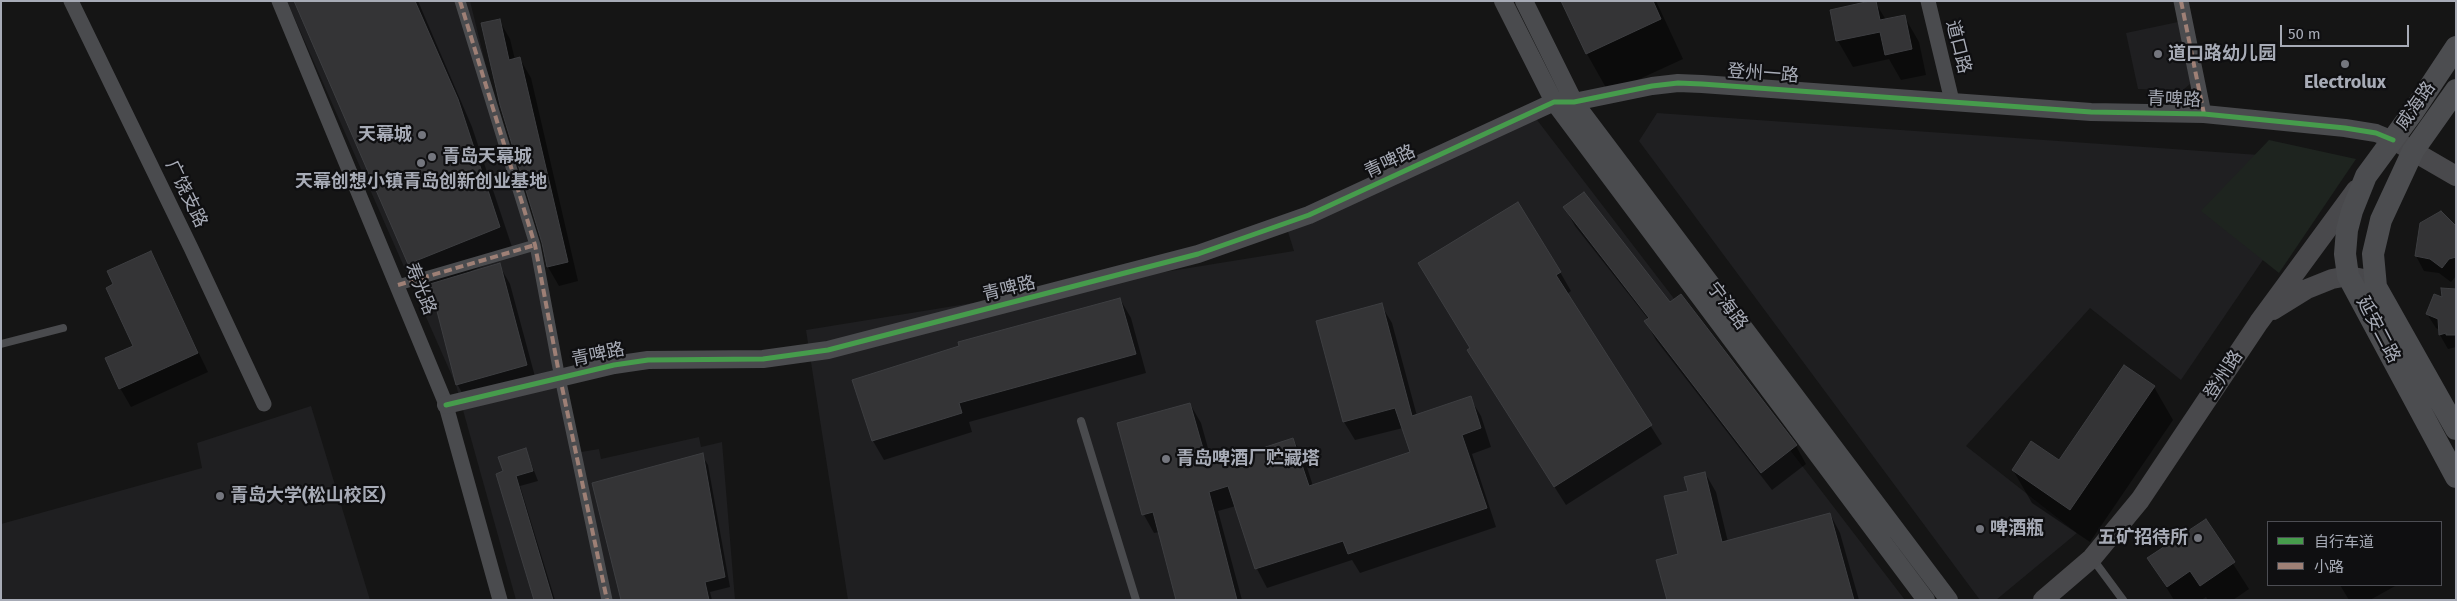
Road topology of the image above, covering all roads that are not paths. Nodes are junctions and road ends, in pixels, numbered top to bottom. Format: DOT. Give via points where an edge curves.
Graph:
graph roads {
  1 [pos="71,1"];
  2 [pos="280,1"];
  3 [pos="460,1"];
  4 [pos="1502,1"];
  5 [pos="1524,1"];
  6 [pos="1928,1"];
  7 [pos="2181,1"];
  8 [pos="2456,47"];
  9 [pos="2456,90"];
  10 [pos="1952,101"];
  11 [pos="1554,102"];
  12 [pos="1574,102"];
  13 [pos="2204,114"];
  14 [pos="2393,140"];
  15 [pos="2413,151"];
  16 [pos="2366,176"];
  17 [pos="2456,176"];
  18 [pos="535,245"];
  19 [pos="2348,276"];
  20 [pos="398,285"];
  21 [pos="2376,287"];
  22 [pos="2258,322"];
  23 [pos="63,328"];
  24 [pos="1,344"];
  25 [pos="558,368"];
  26 [pos="562,387"];
  27 [pos="264,404"];
  28 [pos="446,405"];
  29 [pos="1081,421"];
  30 [pos="2456,429"];
  31 [pos="2456,477"];
  32 [pos="2092,558"];
  33 [pos="500,600"];
  34 [pos="607,600"];
  35 [pos="1136,600"];
  36 [pos="1926,600"];
  37 [pos="1949,600"];
  38 [pos="2043,600"];
  39 [pos="2123,600"];
  1 -- 27 [label="street, 广饶支路"];
  2 -- 20 [label="street, 寿光路"];
  3 -- 18 [label="street"];
  4 -- 11 [label="street, 宁海路"];
  5 -- 12 [label="street, 宁海路"];
  6 -- 10 [label="street, 道口路"];
  7 -- 13 [label="street"];
  8 -- 14 [label="main road, 威海路"];
  9 -- 15 [label="main road, 威海路"];
  10 -- 12 [label="street, 登州一路" via="1678,83"];
  10 -- 13 [label="street, 青啤路" via="2091,112"];
  11 -- 12 [label="street, 登州一路"];
  11 -- 28 [label="street, 青啤路" via="1309,215 1198,254 828,350 763,359 648,360 614,365"];
  11 -- 36 [label="street, 宁海路"];
  12 -- 37 [label="street, 宁海路"];
  13 -- 14 [label="street, 青啤路" via="2345,128 2376,133"];
  14 -- 15 [label="main road"];
  14 -- 16 [label="main road, 登州路"];
  15 -- 17 [label="main road"];
  15 -- 21 [label="main road" via="2381,220 2373,254"];
  16 -- 19 [label="main road, 延安二路" via="2347,230 2345,254"];
  16 -- 22 [label="main road, 登州路"];
  18 -- 20 [label="street"];
  18 -- 25 [label="street"];
  19 -- 21 [label="main road" via="2364,279"];
  19 -- 22 [label="main road" via="2307,290 2276,307"];
  19 -- 31 [label="main road, 延安二路"];
  20 -- 28 [label="street, 寿光路"];
  21 -- 30 [label="main road, 延安二路"];
  22 -- 32 [label="main road, 登州路" via="2156,478"];
  23 -- 24 [label="lane"];
  26 -- 34 [label="street"];
  28 -- 33 [label="street, 寿光路"];
  29 -- 35 [label="lane"];
  32 -- 38 [label="main road, 登州路"];
  32 -- 39 [label="lane"];
}
